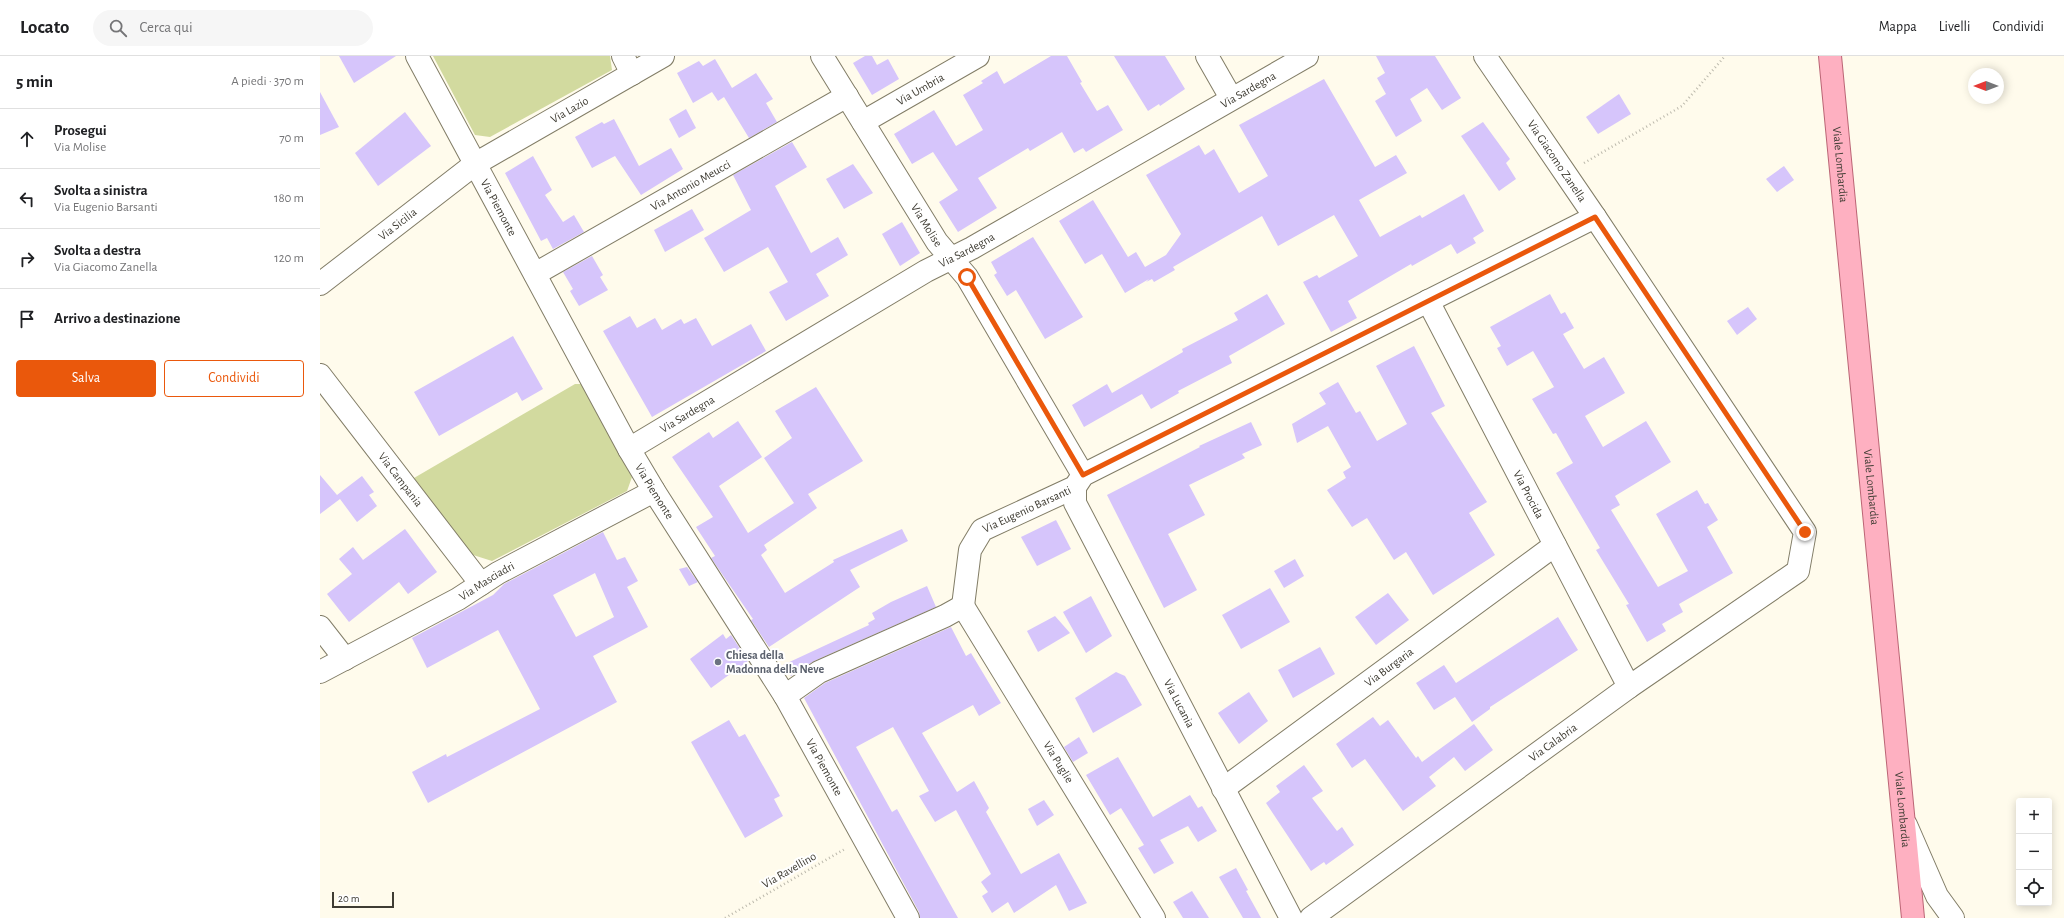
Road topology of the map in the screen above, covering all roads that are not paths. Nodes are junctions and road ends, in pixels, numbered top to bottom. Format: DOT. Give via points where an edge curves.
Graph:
graph roads {
  1 [pos="417,56"];
  2 [pos="663,56"];
  3 [pos="822,56"];
  4 [pos="978,56"];
  5 [pos="1207,56"];
  6 [pos="1307,56"];
  7 [pos="1485,56"];
  8 [pos="1830,56"];
  9 [pos="628,65"];
  10 [pos="846,96"];
  11 [pos="1231,98"];
  12 [pos="863,122"];
  13 [pos="475,164"];
  14 [pos="1595,217"];
  15 [pos="951,259"];
  16 [pos="535,274"];
  17 [pos="320,284"];
  18 [pos="1428,301"];
  19 [pos="320,375"];
  20 [pos="629,449"];
  21 [pos="1079,481"];
  22 [pos="654,491"];
  23 [pos="1555,545"];
  24 [pos="1798,571"];
  25 [pos="481,584"];
  26 [pos="963,606"];
  27 [pos="320,627"];
  28 [pos="345,659"];
  29 [pos="320,672"];
  30 [pos="1630,687"];
  31 [pos="785,696"];
  32 [pos="1224,789"];
  33 [pos="1903,820"];
  34 [pos="908,918"];
  35 [pos="1154,918"];
  36 [pos="1291,918"];
  37 [pos="1310,918"];
  38 [pos="1912,918"];
  39 [pos="1953,918"];
  1 -- 13 [label="street, Via Piemonte"];
  2 -- 9 [label="street, Via Lazio"];
  3 -- 10 [label="street, Via Molise"];
  4 -- 12 [label="street, Via Umbria"];
  5 -- 11 [label="street"];
  6 -- 11 [label="street, Via Sardegna"];
  7 -- 14 [label="street, Via Giacomo Zanella"];
  8 -- 33 [label="main road, Viale Lombardia"];
  9 -- 13 [label="street, Via Lazio"];
  10 -- 12 [label="street, Via Molise"];
  10 -- 16 [label="street, Via Antonio Meucci"];
  11 -- 15 [label="street, Via Sardegna"];
  12 -- 15 [label="street, Via Molise" via="937,242"];
  13 -- 16 [label="street, Via Piemonte"];
  13 -- 17 [label="street, Via Sicilia"];
  14 -- 18 [label="street, Via Eugenio Barsanti"];
  14 -- 24 [label="street, Via Giacomo Zanella" via="1805,532"];
  15 -- 20 [label="street, Via Sardegna" via="926,271"];
  15 -- 21 [label="street, Via Molise" via="967,277"];
  16 -- 20 [label="street, Via Piemonte"];
  18 -- 21 [label="street, Via Eugenio Barsanti"];
  18 -- 23 [label="street, Via Procida"];
  19 -- 25 [label="street, Via Campania"];
  20 -- 22 [label="street, Via Piemonte"];
  21 -- 26 [label="street, Via Eugenio Barsanti" via="982,530 970,550"];
  21 -- 32 [label="street, Via Lucania" via="1075,503"];
  22 -- 25 [label="street, Via Masciadri"];
  22 -- 31 [label="street, Via Piemonte"];
  23 -- 30 [label="street, Via Procida"];
  23 -- 32 [label="street, Via Burgaria"];
  24 -- 30 [label="street, Via Calabria"];
  25 -- 28 [label="street, Via Masciadri" via="458,599"];
  26 -- 31 [label="street" via="819,672"];
  26 -- 35 [label="street, Via Puglie"];
  27 -- 28 [label="street"];
  28 -- 29 [label="street, Via Masciadri"];
  30 -- 37 [label="street, Via Calabria"];
  31 -- 34 [label="street, Via Piemonte"];
  32 -- 36 [label="street, Via Lucania"];
  33 -- 38 [label="main road, Viale Lombardia"];
  33 -- 39 [label="street" via="1937,896"];
}
